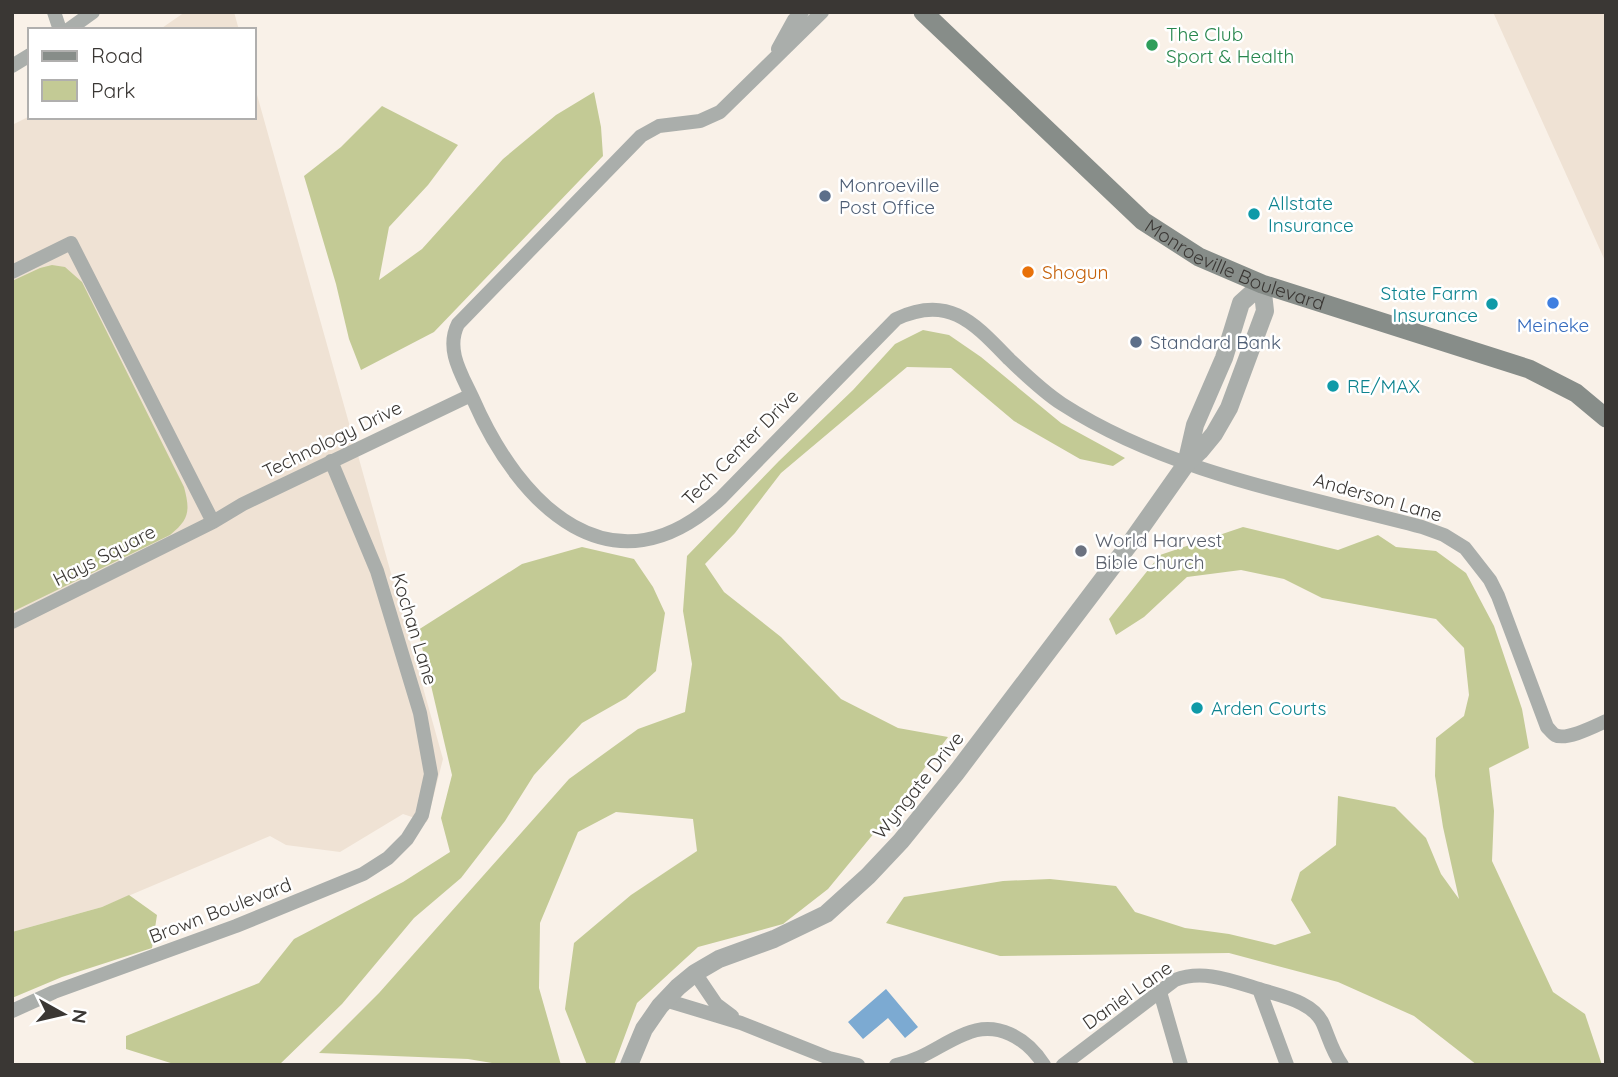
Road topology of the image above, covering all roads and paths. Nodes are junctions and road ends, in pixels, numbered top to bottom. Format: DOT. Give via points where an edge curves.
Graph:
graph roads {
  1 [pos="93,12"];
  2 [pos="802,12"];
  3 [pos="822,12"];
  4 [pos="923,12"];
  5 [pos="71,28"];
  6 [pos="28,56"];
  7 [pos="772,59"];
  8 [pos="12,66"];
  9 [pos="12,272"];
  10 [pos="1262,284"];
  11 [pos="471,396"];
  12 [pos="1606,418"];
  13 [pos="331,461"];
  14 [pos="1186,464"];
  15 [pos="212,522"];
  16 [pos="12,622"];
  17 [pos="1606,721"];
  18 [pos="422,815"];
  19 [pos="695,973"];
  20 [pos="1259,989"];
  21 [pos="1160,992"];
  22 [pos="665,1000"];
  23 [pos="12,1011"];
  24 [pos="741,1023"];
  25 [pos="629,1065"];
  26 [pos="858,1065"];
  27 [pos="896,1065"];
  28 [pos="1044,1065"];
  29 [pos="1063,1065"];
  30 [pos="1181,1065"];
  31 [pos="1287,1065"];
  32 [pos="1342,1065"];
  1 -- 5 [label="street"];
  2 -- 7 [label="street, Tech Center Drive"];
  3 -- 7 [label="street, Tech Center Drive"];
  4 -- 10 [label="main road, Monroeville Boulevard" via="1143,221 1199,257"];
  6 -- 8 [label="street"];
  7 -- 11 [label="street, Tech Center Drive" via="711,117 659,126 641,136 467,313 452,343"];
  9 -- 15 [label="street" via="71,243"];
  10 -- 12 [label="main road, Monroeville Boulevard" via="1529,369 1576,393"];
  10 -- 14 [label="street, Wyngate Drive" via="1265,311 1229,408 1214,434"];
  11 -- 13 [label="street, Technology Drive"];
  11 -- 14 [label="street, Tech Center Drive" via="505,461 532,495 559,518 612,538 659,537 708,510 896,319 911,312 938,310 973,323 1038,387 1069,408"];
  13 -- 15 [label="street, Technology Drive"];
  13 -- 18 [label="street, Kochan Lane" via="377,571 420,713 431,774"];
  14 -- 17 [label="street, Anderson Lane" via="1423,527 1455,541 1490,580 1547,727 1555,736 1567,737"];
  14 -- 19 [label="street, Wyngate Drive" via="996,723 868,876 825,914"];
  15 -- 16 [label="street, Hays Square"];
  18 -- 23 [label="street, Brown Boulevard" via="407,839 363,874"];
  19 -- 22 [label="street, Wyngate Drive"];
  19 -- 24 [label="street" via="716,1004"];
  20 -- 21 [label="street, Daniel Lane" via="1195,975 1175,980"];
  20 -- 31 [label="street"];
  20 -- 32 [label="street, Daniel Lane" via="1317,1014"];
  21 -- 29 [label="street, Daniel Lane"];
  21 -- 30 [label="street"];
  22 -- 24 [label="street"];
  22 -- 25 [label="street, Wyngate Drive" via="644,1029"];
  24 -- 26 [label="street" via="812,1053"];
  27 -- 28 [label="street" via="981,1030 1022,1039"];
}
